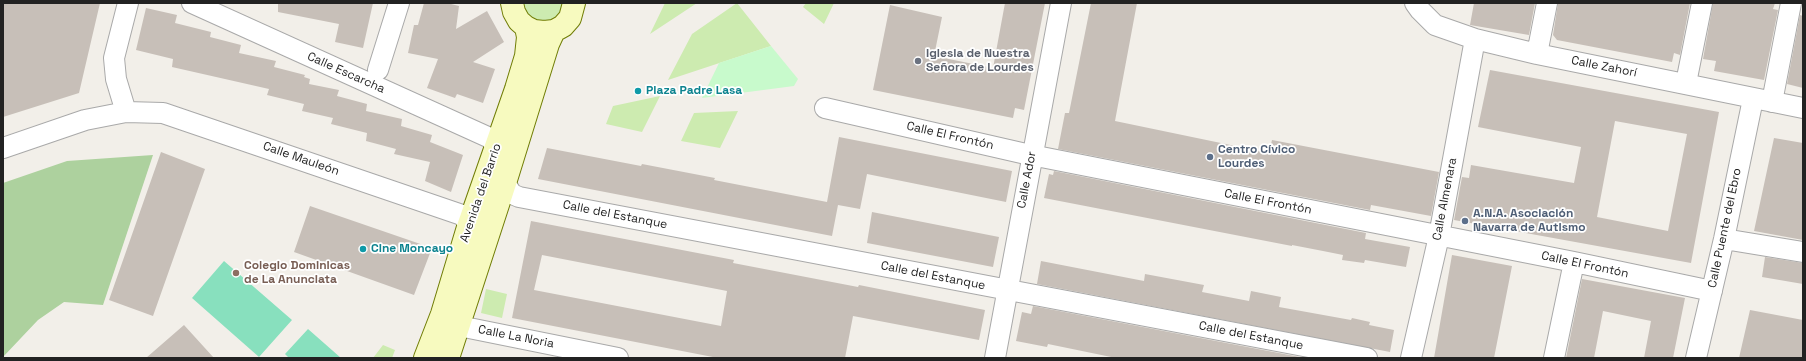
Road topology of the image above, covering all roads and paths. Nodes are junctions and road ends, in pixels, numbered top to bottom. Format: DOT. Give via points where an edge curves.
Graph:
graph roads {
  1 [pos="128,3"];
  2 [pos="192,3"];
  3 [pos="399,3"];
  4 [pos="512,3"];
  5 [pos="574,3"];
  6 [pos="1061,3"];
  7 [pos="1415,3"];
  8 [pos="1547,3"];
  9 [pos="1702,3"];
  10 [pos="1792,3"];
  11 [pos="526,27"];
  12 [pos="554,31"];
  13 [pos="1475,38"];
  14 [pos="1537,54"];
  15 [pos="378,70"];
  16 [pos="1686,83"];
  17 [pos="1763,100"];
  18 [pos="825,108"];
  19 [pos="1803,108"];
  20 [pos="126,112"];
  21 [pos="497,147"];
  22 [pos="3,148"];
  23 [pos="1032,155"];
  24 [pos="505,184"];
  25 [pos="469,224"];
  26 [pos="1439,236"];
  27 [pos="1724,239"];
  28 [pos="1803,252"];
  29 [pos="1574,262"];
  30 [pos="1007,290"];
  31 [pos="1712,291"];
  32 [pos="450,320"];
  33 [pos="425,358"];
  34 [pos="448,358"];
  35 [pos="618,358"];
  36 [pos="995,358"];
  37 [pos="1367,358"];
  38 [pos="1411,358"];
  39 [pos="1554,358"];
  40 [pos="1696,358"];
  1 -- 20 [label="street" via="114,58 116,79"];
  2 -- 21 [label="street, Calle Escarcha" via="490,138"];
  3 -- 15 [label="street"];
  4 -- 11 [label="street" via="519,21"];
  5 -- 12 [label="street" via="570,18"];
  6 -- 23 [label="street, Calle Ador"];
  7 -- 13 [label="street, Calle Zahorí" via="1435,25"];
  8 -- 14 [label="street"];
  9 -- 16 [label="street"];
  10 -- 17 [label="street, Calle Puente del Ebro"];
  11 -- 12 [label="street" via="534,31"];
  11 -- 21 [label="street, Avenida del Barrio" via="526,56"];
  12 -- 24 [label="street, Avenida del Barrio"];
  13 -- 14 [label="street, Calle Zahorí"];
  13 -- 26 [label="street, Calle Almenara"];
  14 -- 16 [label="street, Calle Zahorí"];
  16 -- 17 [label="street, Calle Zahorí"];
  17 -- 19 [label="street, Calle Zahorí"];
  17 -- 27 [label="street, Calle Puente del Ebro"];
  18 -- 23 [label="street, Calle El Frontón"];
  20 -- 22 [label="street, Calle Mauleón" via="85,120"];
  20 -- 25 [label="street, Calle Mauleón" via="163,113 179,117 462,215"];
  21 -- 25 [label="street, Avenida del Barrio"];
  23 -- 26 [label="street, Calle El Frontón"];
  23 -- 30 [label="street, Calle Ador"];
  24 -- 30 [label="street, Calle del Estanque" via="512,194 519,197"];
  24 -- 32 [label="street, Avenida del Barrio"];
  25 -- 32 [label="street, Avenida del Barrio"];
  26 -- 29 [label="street, Calle El Frontón"];
  26 -- 38 [label="street, Calle Almenara"];
  27 -- 28 [label="street"];
  27 -- 31 [label="street, Calle Puente del Ebro"];
  29 -- 31 [label="street, Calle El Frontón"];
  29 -- 39 [label="street"];
  30 -- 36 [label="street, Calle Ador"];
  30 -- 37 [label="street, Calle del Estanque"];
  31 -- 40 [label="street, Calle Puente del Ebro"];
  32 -- 33 [label="street, Avenida del Barrio"];
  32 -- 34 [label="street, Avenida del Barrio"];
  32 -- 35 [label="street, Calle La Noria"];
}
